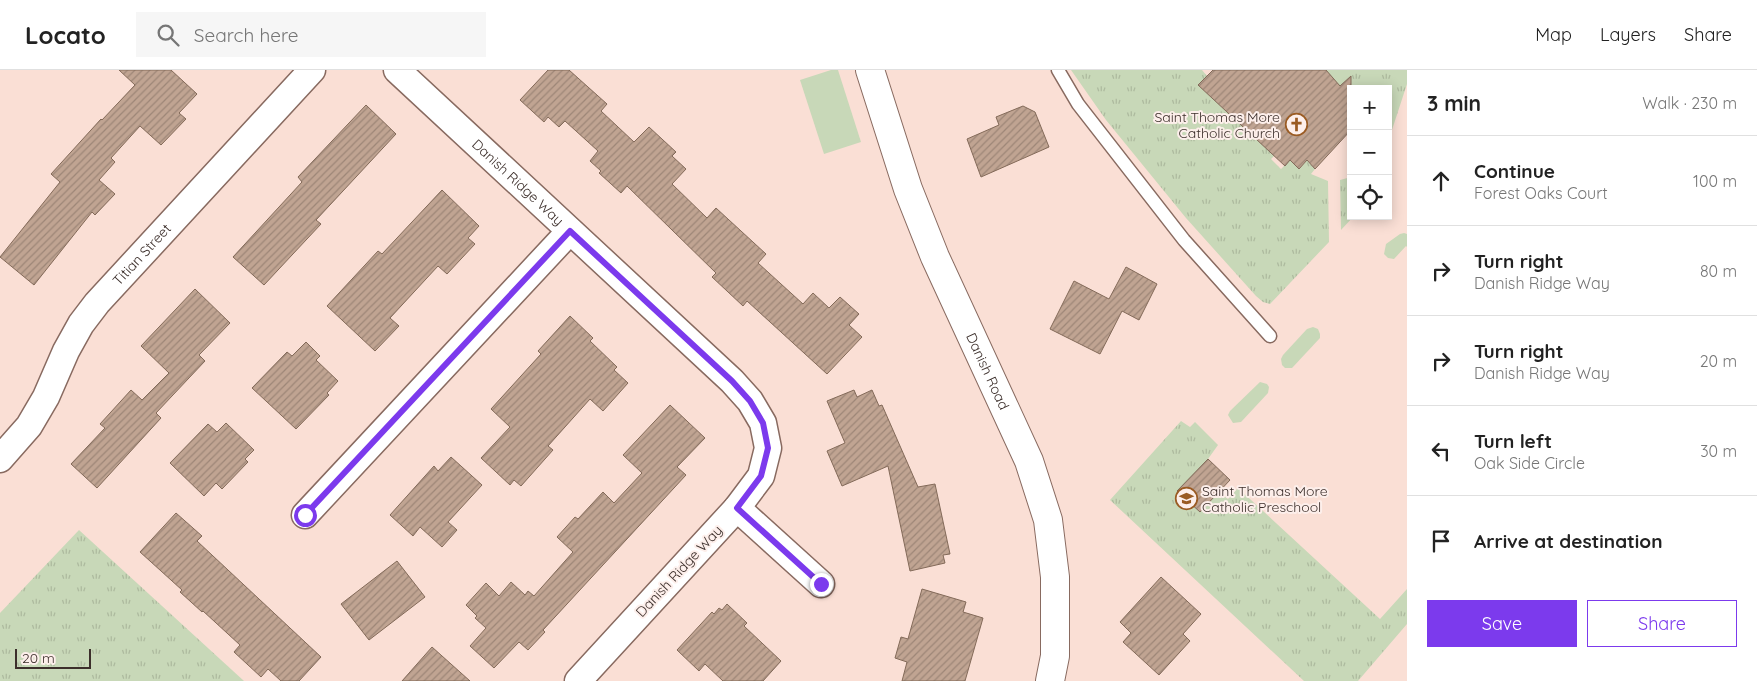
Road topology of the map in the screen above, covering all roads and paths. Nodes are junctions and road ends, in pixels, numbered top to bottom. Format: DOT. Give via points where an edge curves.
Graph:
graph roads {
  1 [pos="312,70"];
  2 [pos="397,70"];
  3 [pos="870,70"];
  4 [pos="1058,70"];
  5 [pos="570,231"];
  6 [pos="1270,336"];
  7 [pos="0,459"];
  8 [pos="737,508"];
  9 [pos="305,515"];
  10 [pos="821,584"];
  11 [pos="578,681"];
  12 [pos="1050,681"];
  1 -- 7 [label="street, Titian Street" via="97,303 77,331 29,426"];
  2 -- 5 [label="street, Danish Ridge Way"];
  3 -- 12 [label="street, Danish Road" via="935,257 1028,461 1048,520 1055,577 1055,656"];
  4 -- 6 [label="lane" via="1078,104 1184,240"];
  5 -- 8 [label="street, Danish Ridge Way" via="750,401 763,423 768,448 761,476"];
  5 -- 9 [label="street"];
  8 -- 10 [label="street"];
  8 -- 11 [label="street, Danish Ridge Way"];
}
